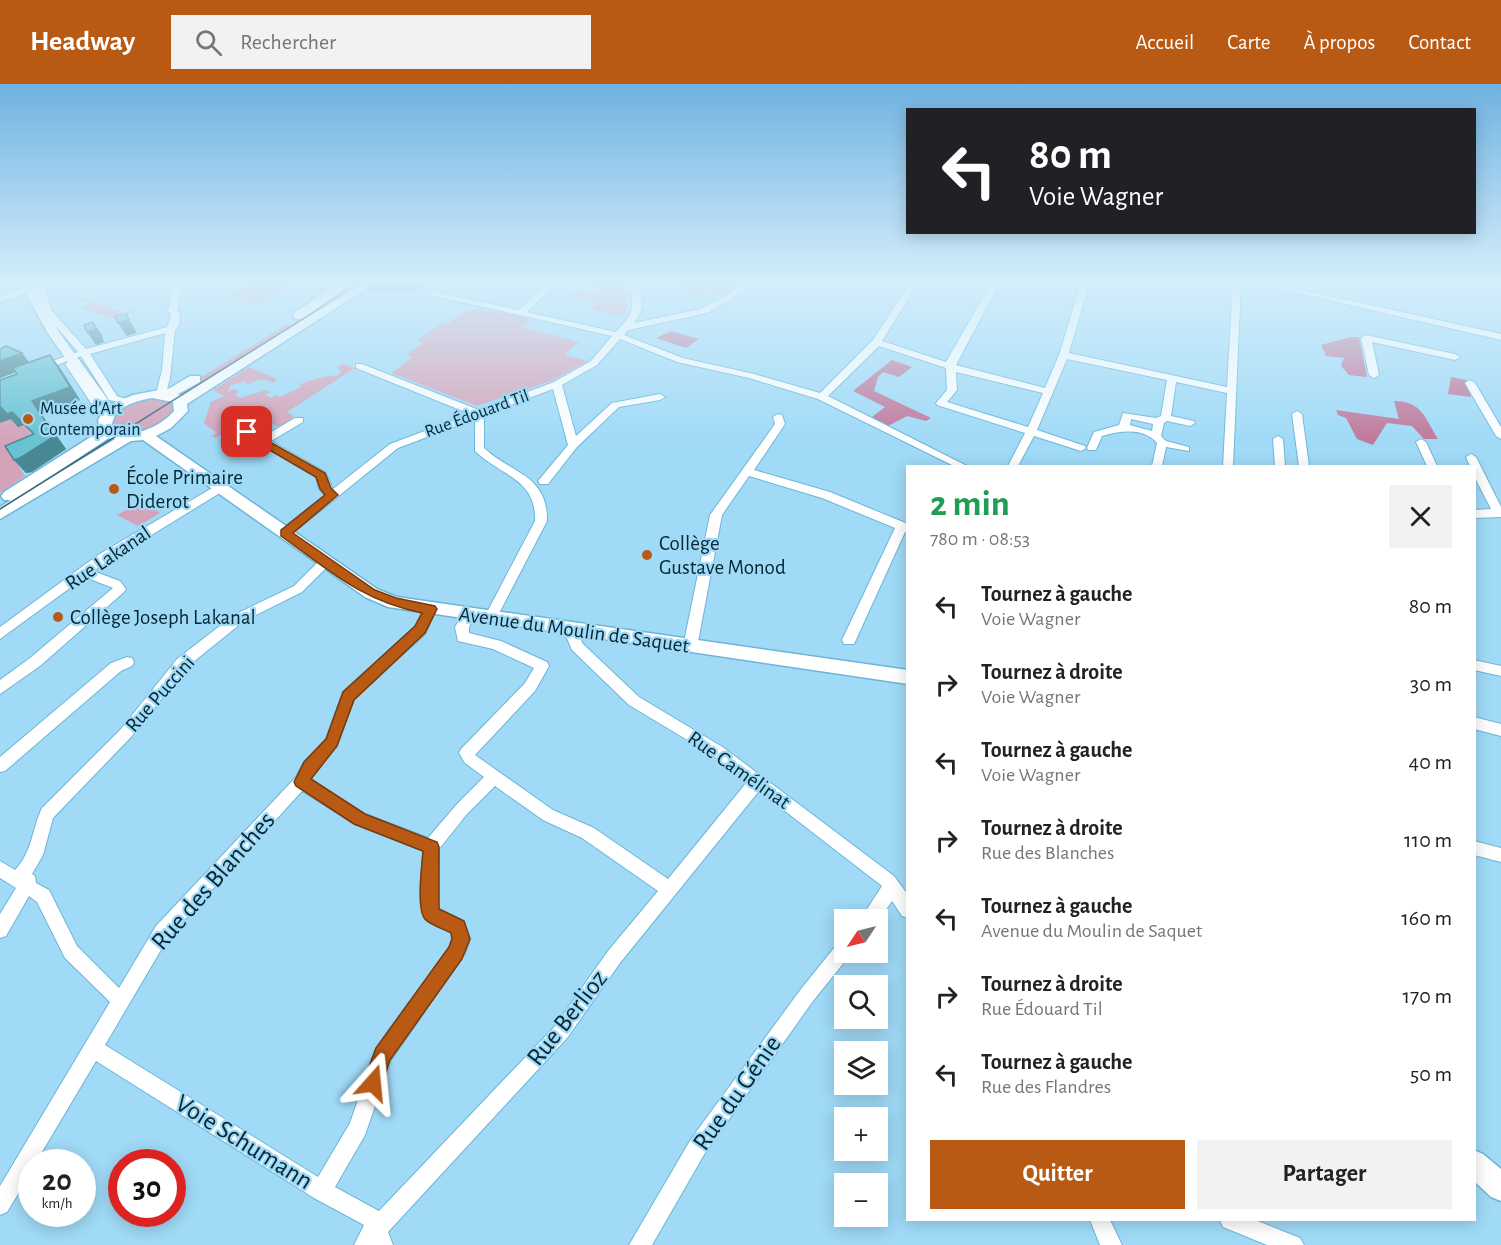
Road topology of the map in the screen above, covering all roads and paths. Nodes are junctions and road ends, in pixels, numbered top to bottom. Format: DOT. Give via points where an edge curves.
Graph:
graph roads {
  1 [pos="58,334"];
  2 [pos="63,334"];
  3 [pos="151,334"];
  4 [pos="169,334"];
  5 [pos="266,334"];
  6 [pos="288,334"];
  7 [pos="612,334"];
  8 [pos="882,334"];
  9 [pos="968,334"];
  10 [pos="1070,334"];
  11 [pos="1234,334"];
  12 [pos="620,336"];
  13 [pos="877,342"];
  14 [pos="77,355"];
  15 [pos="1064,355"];
  16 [pos="1455,357"];
  17 [pos="358,366"];
  18 [pos="951,366"];
  19 [pos="28,373"];
  20 [pos="1374,375"];
  21 [pos="1172,379"];
  22 [pos="1470,382"];
  23 [pos="556,384"];
  24 [pos="1231,391"];
  25 [pos="1049,392"];
  26 [pos="161,394"];
  27 [pos="660,397"];
  28 [pos="822,397"];
  29 [pos="181,402"];
  30 [pos="477,413"];
  31 [pos="114,414"];
  32 [pos="1297,414"];
  33 [pos="778,417"];
  34 [pos="299,420"];
  35 [pos="1162,420"];
  36 [pos="172,421"];
  37 [pos="231,423"];
  38 [pos="1190,423"];
  39 [pos="1124,427"];
  40 [pos="1031,432"];
  41 [pos="137,435"];
  42 [pos="1501,436"];
  43 [pos="1159,439"];
  44 [pos="1278,439"];
  45 [pos="264,441"];
  46 [pos="1422,442"];
  47 [pos="573,445"];
  48 [pos="1185,449"];
  49 [pos="177,455"];
  50 [pos="1471,457"];
  51 [pos="960,465"];
  52 [pos="1014,465"];
  53 [pos="1157,465"];
  54 [pos="1228,465"];
  55 [pos="1280,465"];
  56 [pos="1304,465"];
  57 [pos="1432,465"];
  58 [pos="1475,465"];
  59 [pos="1476,467"];
  60 [pos="746,471"];
  61 [pos="544,481"];
  62 [pos="219,488"];
  63 [pos="332,495"];
  64 [pos="0,502"];
  65 [pos="1499,513"];
  66 [pos="0,514"];
  67 [pos="1476,514"];
  68 [pos="905,528"];
  69 [pos="285,533"];
  70 [pos="325,562"];
  71 [pos="83,572"];
  72 [pos="430,609"];
  73 [pos="469,615"];
  74 [pos="490,618"];
  75 [pos="574,630"];
  76 [pos="0,634"];
  77 [pos="849,640"];
  78 [pos="690,647"];
  79 [pos="127,662"];
  80 [pos="1476,665"];
  81 [pos="836,668"];
  82 [pos="1501,671"];
  83 [pos="906,677"];
  84 [pos="906,683"];
  85 [pos="0,688"];
  86 [pos="1476,724"];
  87 [pos="1501,730"];
  88 [pos="0,766"];
  89 [pos="495,776"];
  90 [pos="302,782"];
  91 [pos="757,782"];
  92 [pos="431,847"];
  93 [pos="1476,849"];
  94 [pos="1501,855"];
  95 [pos="0,869"];
  96 [pos="22,884"];
  97 [pos="893,887"];
  98 [pos="670,890"];
  99 [pos="906,907"];
  100 [pos="876,909"];
  101 [pos="0,930"];
  102 [pos="834,962"];
  103 [pos="122,998"];
  104 [pos="93,1048"];
  105 [pos="1476,1164"];
  106 [pos="1501,1187"];
  107 [pos="321,1191"];
  108 [pos="0,1205"];
  109 [pos="1100,1221"];
  110 [pos="1233,1221"];
  111 [pos="375,1240"];
  112 [pos="640,1245"];
  113 [pos="1111,1245"];
  114 [pos="1293,1245"];
  1 -- 14 [label="main road"];
  2 -- 14 [label="street"];
  3 -- 14 [label="street"];
  4 -- 26 [label="street" via="167,379"];
  5 -- 26 [label="main road" via="185,386"];
  6 -- 29 [label="main road"];
  7 -- 12 [label="street"];
  8 -- 13 [label="street"];
  9 -- 18 [label="street"];
  10 -- 15 [label="street"];
  11 -- 24 [label="street"];
  12 -- 23 [label="street, Rue Édouard Til" via="594,363"];
  12 -- 28 [label="street" via="680,360"];
  13 -- 18 [label="street"];
  13 -- 28 [label="street"];
  14 -- 19 [label="street"];
  14 -- 31 [label="main road"];
  15 -- 21 [label="street"];
  15 -- 25 [label="street"];
  16 -- 20 [label="street" via="1366,338"];
  17 -- 30 [label="street"];
  18 -- 25 [label="street"];
  18 -- 40 [label="street" via="952,390 941,403"];
  21 -- 24 [label="street"];
  21 -- 35 [label="street"];
  22 -- 42 [label="street"];
  23 -- 30 [label="street, Rue Édouard Til"];
  23 -- 47 [label="street"];
  24 -- 54 [label="street"];
  25 -- 40 [label="street"];
  26 -- 29 [label="main road"];
  26 -- 31 [label="main road" via="143,396"];
  27 -- 47 [label="street" via="616,405"];
  28 -- 51 [label="street"];
  29 -- 36 [label="main road" via="181,411"];
  30 -- 63 [label="street, Rue Édouard Til" via="394,446"];
  30 -- 74 [label="street" via="479,449 488,459 532,485 544,505 541,520"];
  31 -- 41 [label="main road"];
  31 -- 64 [label="main road"];
  32 -- 56 [label="street"];
  33 -- 60 [label="street" via="780,424"];
  34 -- 45 [label="street"];
  35 -- 38 [label="street"];
  35 -- 39 [label="street" via="1127,415"];
  35 -- 43 [label="street"];
  36 -- 41 [label="main road"];
  36 -- 49 [label="main road" via="168,432"];
  37 -- 45 [label="street"];
  39 -- 40 [label="street" via="1098,434 1086,448"];
  39 -- 43 [label="street"];
  40 -- 52 [label="street"];
  41 -- 49 [label="main road, Avenue du Moulin de Saquet"];
  41 -- 66 [label="main road"];
  43 -- 48 [label="street"];
  43 -- 53 [label="street"];
  44 -- 55 [label="street"];
  45 -- 63 [label="street" via="321,475 325,489"];
  46 -- 57 [label="street"];
  47 -- 61 [label="street"];
  49 -- 62 [label="main road, Avenue du Moulin de Saquet"];
  50 -- 58 [label="street"];
  59 -- 65 [label="street"];
  60 -- 68 [label="street" via="826,495"];
  60 -- 78 [label="street" via="717,515"];
  62 -- 69 [label="main road, Avenue du Moulin de Saquet"];
  62 -- 71 [label="street, Rue Lakanal"];
  63 -- 69 [label="street, Rue Édouard Til"];
  65 -- 67 [label="street"];
  68 -- 77 [label="street"];
  69 -- 70 [label="main road, Avenue du Moulin de Saquet"];
  70 -- 72 [label="main road, Avenue du Moulin de Saquet" via="376,596"];
  70 -- 96 [label="street, Rue Puccini" via="298,589 239,618 182,663 126,733 47,813 34,862"];
  71 -- 76 [label="street, Rue Lakanal"];
  71 -- 85 [label="street" via="120,589"];
  72 -- 73 [label="main road, Avenue du Moulin de Saquet"];
  72 -- 90 [label="street, Rue des Blanches" via="420,630 348,696 332,742 309,767"];
  73 -- 74 [label="main road, Avenue du Moulin de Saquet"];
  73 -- 89 [label="street" via="462,627 463,637 496,645 542,666 530,687 466,753"];
  74 -- 75 [label="main road, Avenue du Moulin de Saquet"];
  75 -- 78 [label="main road, Avenue du Moulin de Saquet"];
  75 -- 91 [label="street, Rue Camélinat" via="577,646 634,701 711,746"];
  78 -- 81 [label="main road, Avenue du Moulin de Saquet"];
  79 -- 88 [label="street" via="116,667"];
  80 -- 82 [label="street"];
  81 -- 83 [label="main road, Avenue du Moulin de Saquet"];
  81 -- 84 [label="main road, Avenue du Moulin de Saquet"];
  86 -- 87 [label="street"];
  89 -- 92 [label="street"];
  89 -- 98 [label="street" via="548,815 588,833"];
  90 -- 92 [label="street" via="360,819"];
  90 -- 103 [label="street, Rue des Blanches" via="162,933"];
  91 -- 97 [label="street, Rue Camélinat"];
  91 -- 98 [label="street, Rue Berlioz"];
  92 -- 107 [label="street" via="432,914 458,927 461,939 456,953 383,1054 358,1128"];
  93 -- 94 [label="street"];
  95 -- 96 [label="street"];
  96 -- 101 [label="street"];
  96 -- 103 [label="street" via="43,896 71,952 113,994"];
  97 -- 99 [label="street, Rue Camélinat"];
  97 -- 100 [label="street"];
  98 -- 111 [label="street, Rue Berlioz" via="614,957 561,1032"];
  102 -- 112 [label="street, Rue du Génie" via="698,1146"];
  103 -- 104 [label="street, Rue des Blanches"];
  104 -- 107 [label="street, Voie Schumann"];
  104 -- 108 [label="street, Rue des Blanches"];
  105 -- 106 [label="main road"];
  107 -- 111 [label="street, Voie Schumann" via="372,1218"];
  109 -- 113 [label="street"];
  110 -- 114 [label="street"];
}
